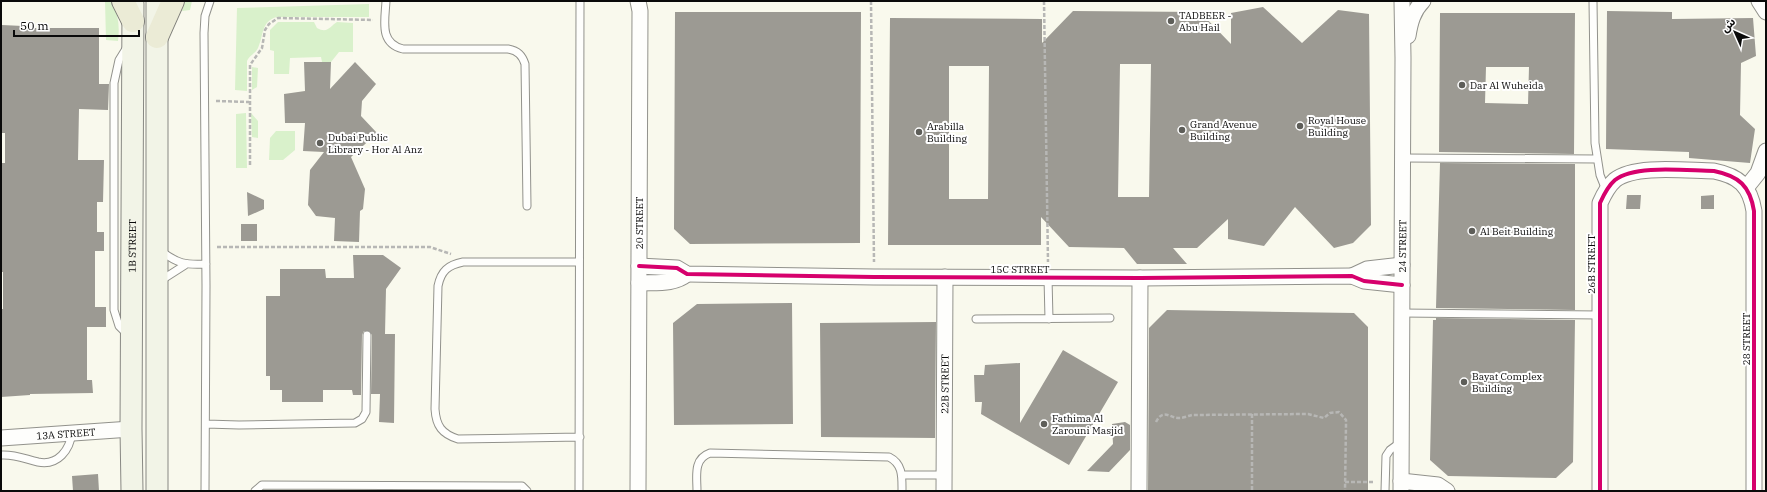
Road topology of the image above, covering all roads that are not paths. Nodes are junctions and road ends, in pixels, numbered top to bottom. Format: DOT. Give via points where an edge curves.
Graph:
graph roads {
  1 [pos="123,1"];
  2 [pos="157,1"];
  3 [pos="173,1"];
  4 [pos="210,1"];
  5 [pos="386,1"];
  6 [pos="580,1"];
  7 [pos="1392,1"];
  8 [pos="1423,1"];
  9 [pos="1593,1"];
  10 [pos="1759,1"];
  11 [pos="639,2"];
  12 [pos="1402,7"];
  13 [pos="1766,12"];
  14 [pos="133,20"];
  15 [pos="156,37"];
  16 [pos="1403,58"];
  17 [pos="1766,151"];
  18 [pos="1402,158"];
  19 [pos="1597,159"];
  20 [pos="1746,188"];
  21 [pos="1606,190"];
  22 [pos="527,206"];
  23 [pos="1760,237"];
  24 [pos="158,249"];
  25 [pos="579,262"];
  26 [pos="206,264"];
  27 [pos="185,265"];
  28 [pos="1402,265"];
  29 [pos="639,266"];
  30 [pos="688,274"];
  31 [pos="1352,276"];
  32 [pos="945,277"];
  33 [pos="1048,278"];
  34 [pos="1140,278"];
  35 [pos="158,283"];
  36 [pos="639,283"];
  37 [pos="1402,285"];
  38 [pos="1402,313"];
  39 [pos="1599,316"];
  40 [pos="1110,318"];
  41 [pos="976,319"];
  42 [pos="1049,319"];
  43 [pos="367,335"];
  44 [pos="206,424"];
  45 [pos="131,429"];
  46 [pos="72,432"];
  47 [pos="580,437"];
  48 [pos="1,438"];
  49 [pos="1401,441"];
  50 [pos="1,455"];
  51 [pos="902,475"];
  52 [pos="944,475"];
  53 [pos="1401,486"];
  54 [pos="132,491"];
  55 [pos="157,491"];
  56 [pos="205,491"];
  57 [pos="255,491"];
  58 [pos="527,491"];
  59 [pos="579,491"];
  60 [pos="638,491"];
  61 [pos="698,491"];
  62 [pos="902,491"];
  63 [pos="944,491"];
  64 [pos="1139,491"];
  65 [pos="1385,491"];
  66 [pos="1447,491"];
  67 [pos="1600,491"];
  68 [pos="1754,491"];
  1 -- 14 [label="main road"];
  2 -- 15 [label="street"];
  3 -- 15 [label="main road"];
  4 -- 26 [label="lane" via="205,16"];
  5 -- 22 [label="lane" via="385,33 388,41 395,46 403,49 508,49 516,51 522,57 525,64"];
  6 -- 25 [label="lane"];
  7 -- 12 [label="lane"];
  8 -- 16 [label="street" via="1411,19"];
  9 -- 19 [label="lane"];
  10 -- 13 [label="street"];
  11 -- 29 [label="street, 20 STREET"];
  12 -- 16 [label="street, 24 STREET"];
  14 -- 45 [label="street, 1B STREET"];
  15 -- 24 [label="street"];
  16 -- 18 [label="street, 24 STREET"];
  17 -- 20 [label="street" via="1758,173"];
  18 -- 19 [label="lane"];
  18 -- 28 [label="street, 24 STREET"];
  19 -- 21 [label="lane"];
  20 -- 21 [label="street, 26B STREET" via="1738,179 1727,173 1640,170 1626,173"];
  20 -- 23 [label="street, 28 STREET" via="1752,199"];
  21 -- 39 [label="street, 26B STREET" via="1600,203 1599,216"];
  23 -- 68 [label="street, 28 STREET"];
  24 -- 27 [label="lane"];
  24 -- 35 [label="street"];
  25 -- 47 [label="lane"];
  25 -- 47 [label="lane" via="463,262 445,269 438,286 435,409 440,430 458,439"];
  26 -- 27 [label="lane"];
  26 -- 44 [label="lane"];
  27 -- 35 [label="lane"];
  28 -- 31 [label="street, 15C STREET" via="1367,269"];
  28 -- 37 [label="street, 24 STREET"];
  29 -- 30 [label="street, 15C STREET" via="678,268"];
  29 -- 36 [label="street, 20 STREET"];
  30 -- 32 [label="street, 15C STREET"];
  30 -- 36 [label="street, 15C STREET" via="672,282"];
  31 -- 34 [label="street, 15C STREET"];
  31 -- 37 [label="street, 15C STREET" via="1364,281"];
  32 -- 33 [label="street, 15C STREET"];
  32 -- 52 [label="street, 22B STREET"];
  33 -- 34 [label="street, 15C STREET"];
  33 -- 42 [label="lane"];
  34 -- 64 [label="street"];
  35 -- 55 [label="street"];
  36 -- 60 [label="street, 20 STREET"];
  37 -- 38 [label="street, 24 STREET"];
  38 -- 39 [label="lane"];
  38 -- 49 [label="street, 24 STREET"];
  39 -- 67 [label="street, 26B STREET"];
  40 -- 42 [label="lane"];
  41 -- 42 [label="lane"];
  43 -- 44 [label="lane" via="366,412 362,419 355,423"];
  44 -- 56 [label="lane"];
  45 -- 46 [label="street, 13A STREET"];
  45 -- 54 [label="street, 1B STREET"];
  46 -- 48 [label="street, 13A STREET"];
  46 -- 50 [label="lane" via="68,449 55,460 39,462 19,456"];
  47 -- 59 [label="lane"];
  49 -- 53 [label="street, 24 STREET"];
  49 -- 65 [label="lane" via="1386,456"];
  51 -- 52 [label="lane"];
  51 -- 61 [label="lane" via="898,464 889,457 710,453 703,455 697,466"];
  51 -- 62 [label="lane"];
  52 -- 63 [label="street, 22B STREET"];
  53 -- 66 [label="street" via="1438,485"];
  57 -- 58 [label="lane" via="262,485 522,486"];
}
